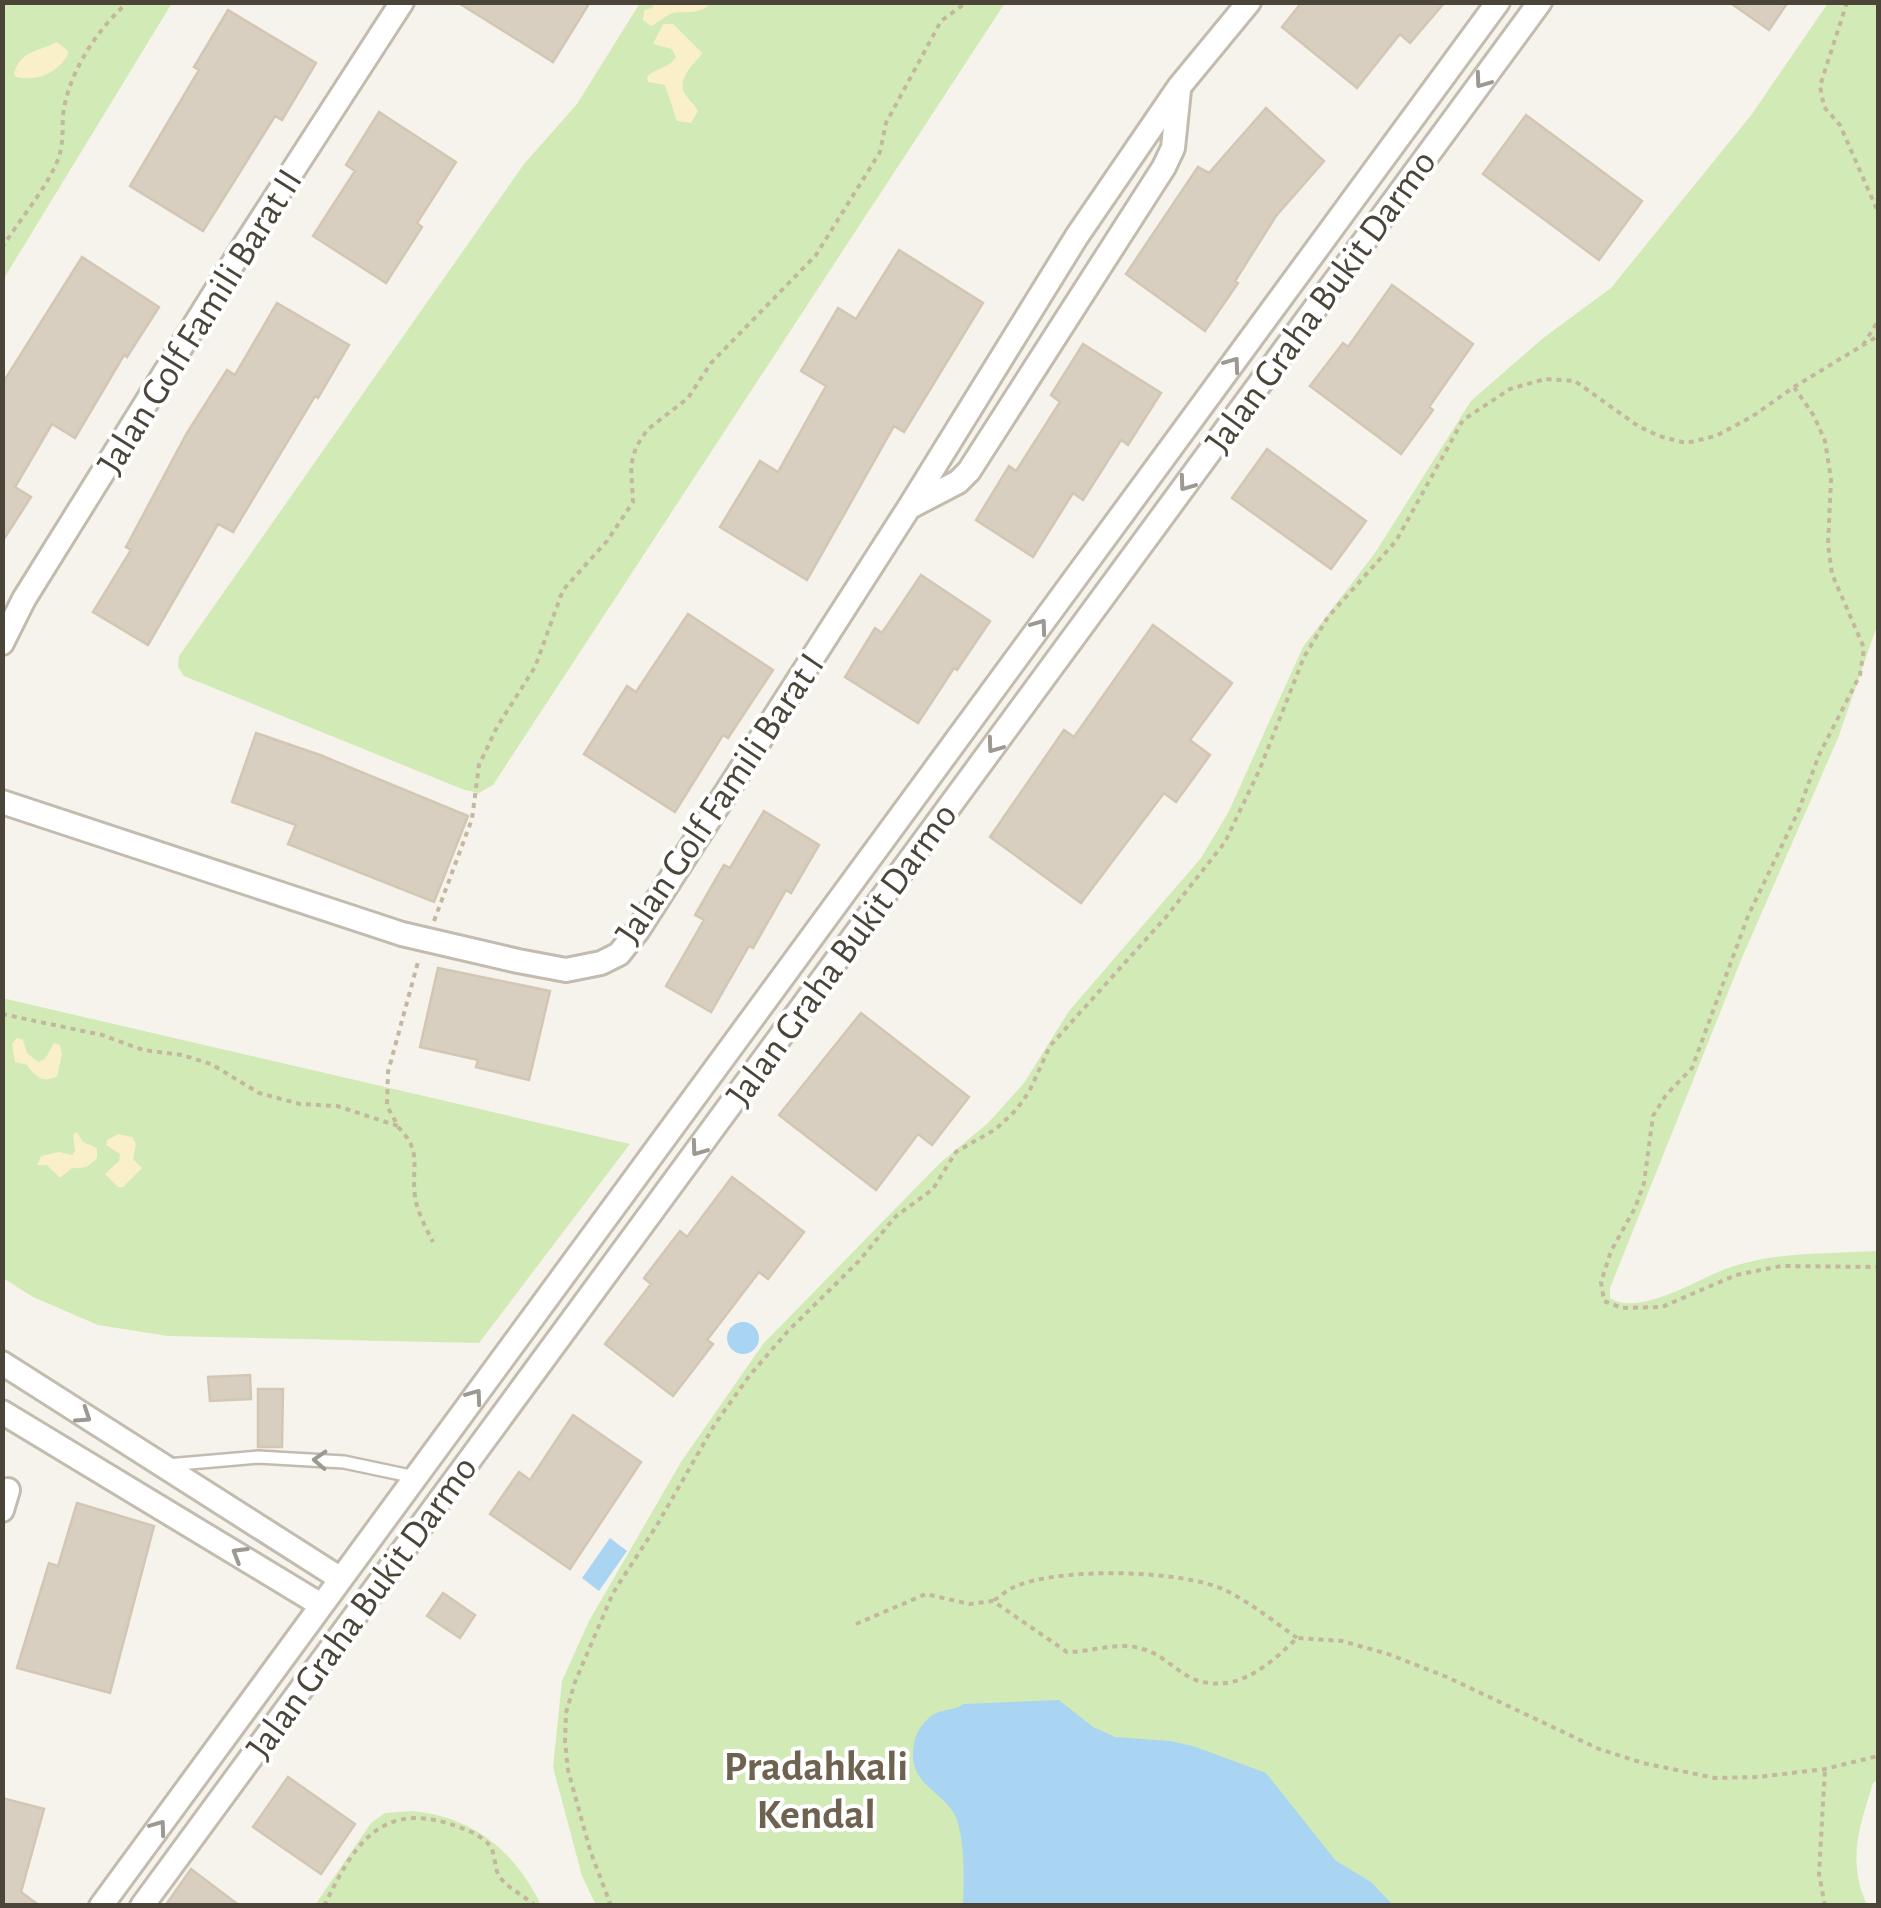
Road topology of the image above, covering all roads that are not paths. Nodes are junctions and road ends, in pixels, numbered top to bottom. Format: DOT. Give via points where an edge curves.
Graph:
graph roads {
  1 [pos="402,2"];
  2 [pos="1249,2"];
  3 [pos="1498,2"];
  4 [pos="1540,2"];
  5 [pos="1180,87"];
  6 [pos="910,506"];
  7 [pos="2,643"];
  8 [pos="2,802"];
  9 [pos="2,1363"];
  10 [pos="2,1412"];
  11 [pos="162,1466"];
  12 [pos="416,1477"];
  13 [pos="341,1579"];
  14 [pos="322,1606"];
  15 [pos="101,1906"];
  16 [pos="142,1906"];
  1 -- 7 [label="street, Jalan Golf Famili Barat II" via="236,257"];
  2 -- 5 [label="street, Jalan Golf Famili Barat I"];
  12 -- 3 [label="street, Jalan Graha Bukit Darmo, one-way"];
  4 -- 16 [label="street, Jalan Graha Bukit Darmo, one-way"];
  5 -- 6 [label="street, Jalan Golf Famili Barat I" via="1077,236"];
  5 -- 6 [label="street" via="1173,148 1164,167 969,471"];
  6 -- 8 [label="street, Jalan Golf Famili Barat I" via="638,930 601,963 566,970 426,941"];
  9 -- 11 [label="street, one-way"];
  14 -- 10 [label="street, one-way"];
  12 -- 11 [label="lane, one-way" via="344,1462 258,1457"];
  11 -- 13 [label="street"];
  12 -- 13 [label="street, Jalan Graha Bukit Darmo"];
  13 -- 14 [label="street, Jalan Graha Bukit Darmo"];
  15 -- 14 [label="street, Jalan Graha Bukit Darmo, one-way"];
}
